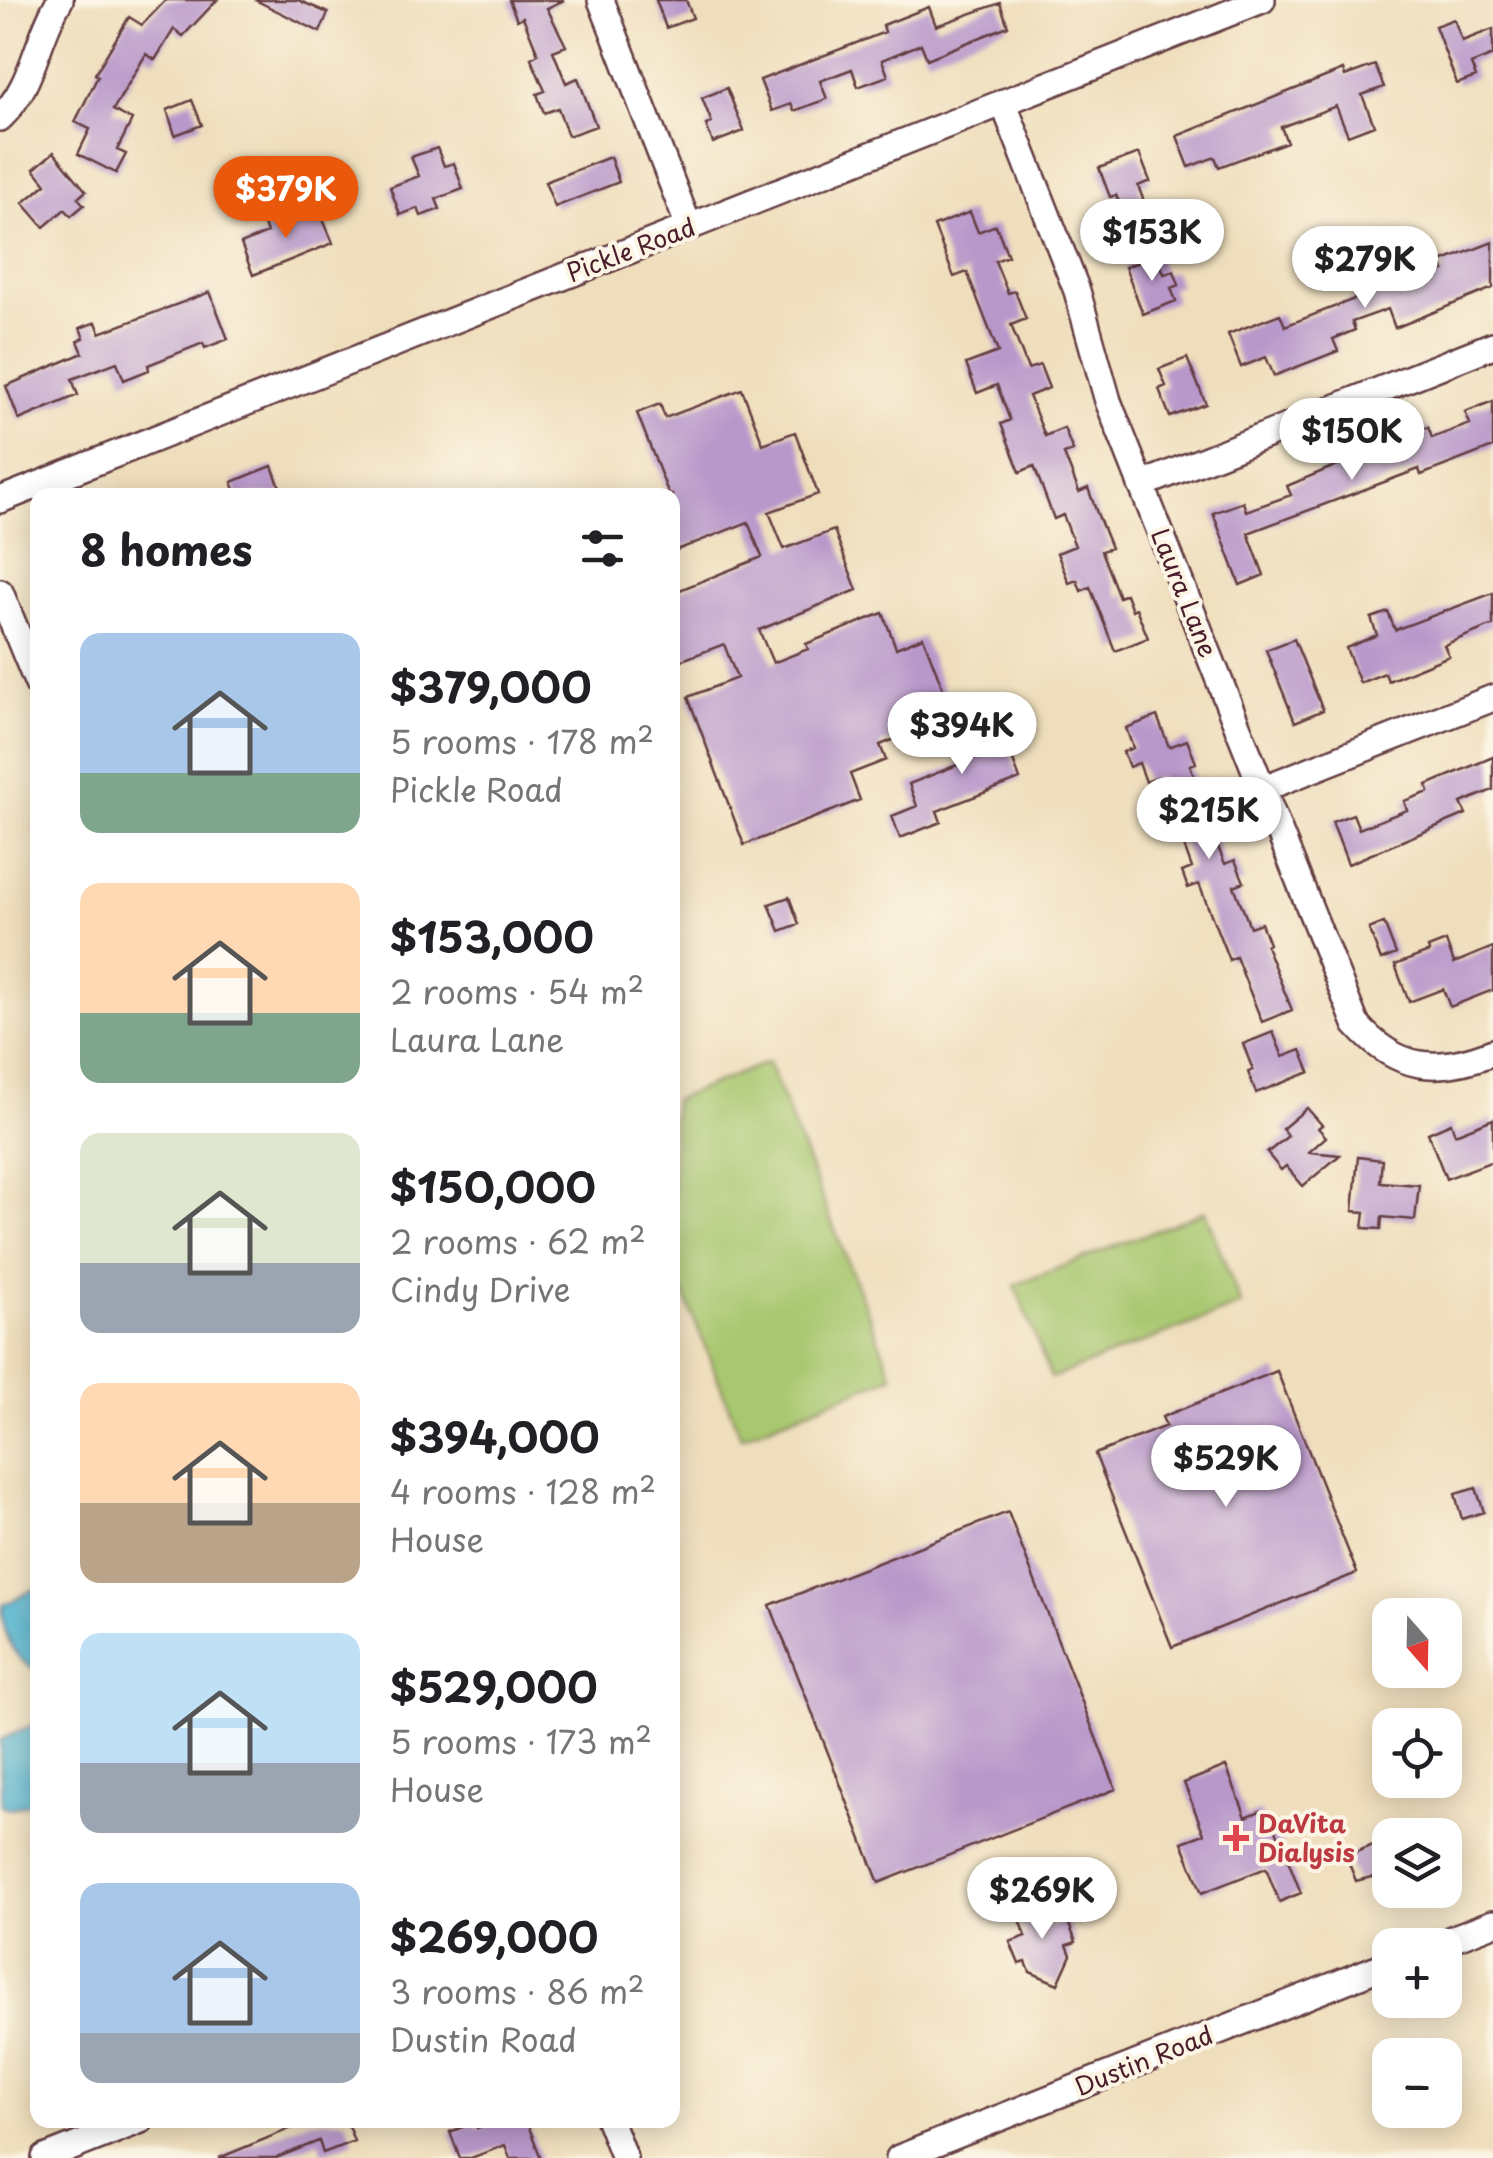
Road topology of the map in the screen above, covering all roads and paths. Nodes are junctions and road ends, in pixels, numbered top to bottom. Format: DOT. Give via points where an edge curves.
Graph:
graph roads {
  1 [pos="60,0"];
  2 [pos="601,0"];
  3 [pos="1262,0"];
  4 [pos="1003,102"];
  5 [pos="0,118"];
  6 [pos="689,227"];
  7 [pos="1493,345"];
  8 [pos="1140,484"];
  9 [pos="30,488"];
  10 [pos="30,488"];
  11 [pos="0,500"];
  12 [pos="0,592"];
  13 [pos="30,665"];
  14 [pos="1493,698"];
  15 [pos="1262,789"];
  16 [pos="1493,1052"];
  17 [pos="1493,1922"];
  18 [pos="1462,1935"];
  19 [pos="1372,1971"];
  20 [pos="121,2128"];
  21 [pos="612,2128"];
  22 [pos="44,2158"];
  23 [pos="624,2158"];
  24 [pos="899,2158"];
  1 -- 5 [label="street" via="24,86"];
  2 -- 6 [label="street"];
  3 -- 4 [label="street, Pickle Road"];
  4 -- 6 [label="street, Pickle Road"];
  4 -- 8 [label="street, Laura Lane" via="1077,291 1097,370"];
  6 -- 9 [label="street, Pickle Road"];
  7 -- 8 [label="street"];
  8 -- 15 [label="street, Laura Lane"];
  10 -- 11 [label="street, Pickle Road"];
  12 -- 13 [label="street"];
  14 -- 15 [label="street"];
  15 -- 16 [label="street, Laura Lane" via="1356,1024 1403,1059 1433,1067"];
  17 -- 18 [label="street"];
  19 -- 24 [label="street, Dustin Road"];
  20 -- 22 [label="street"];
  21 -- 23 [label="street"];
}
